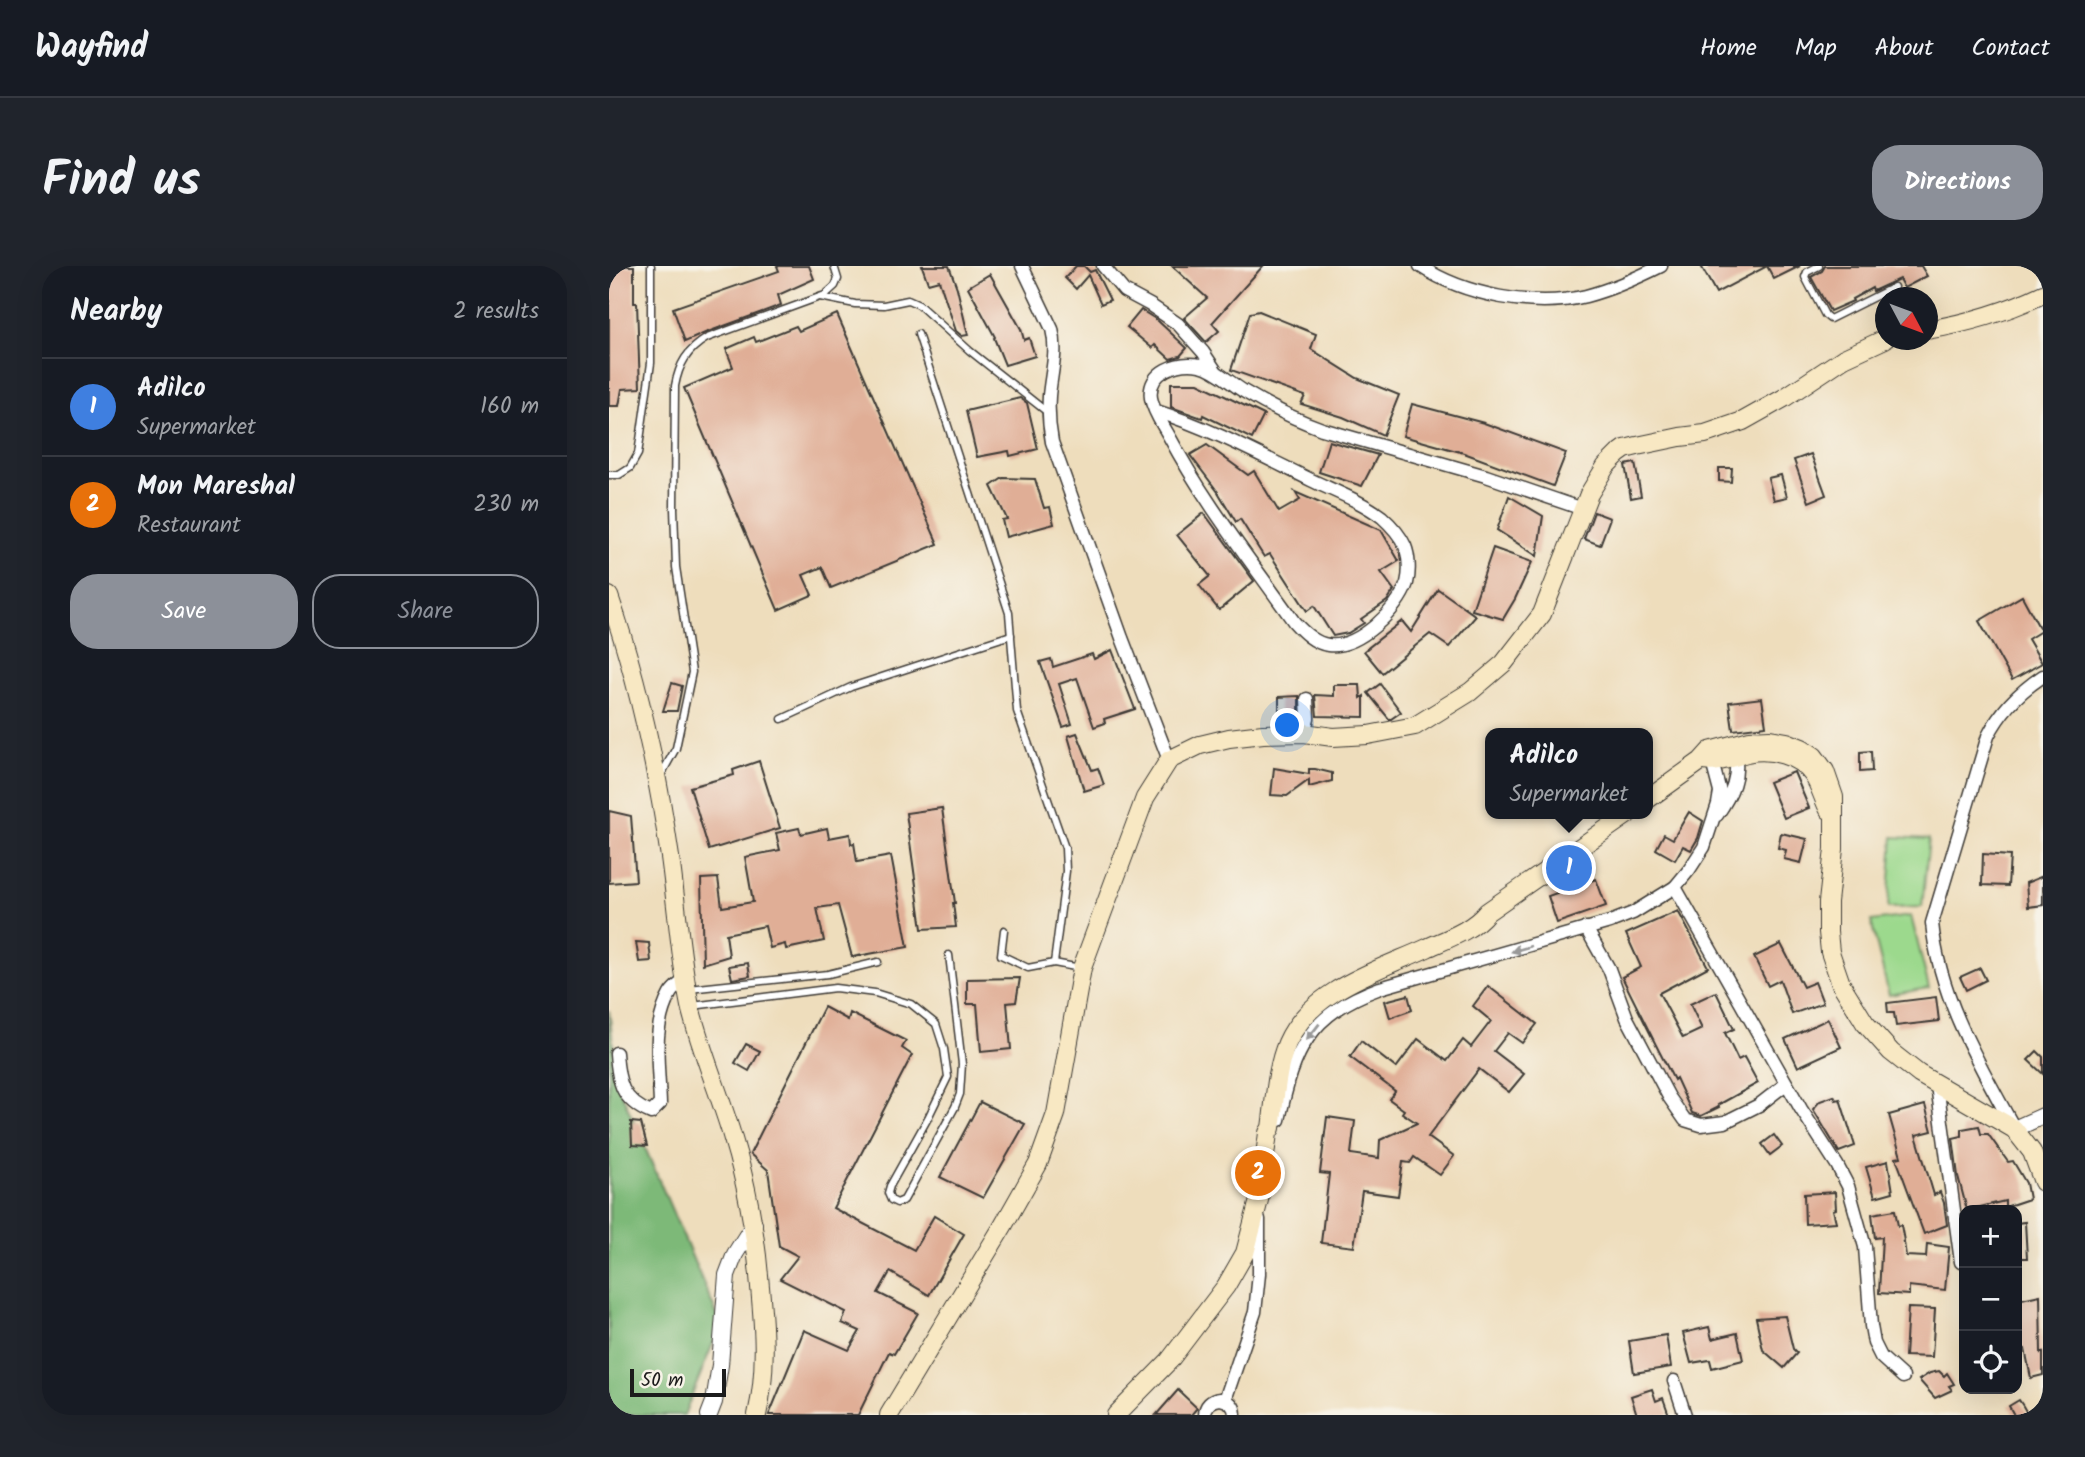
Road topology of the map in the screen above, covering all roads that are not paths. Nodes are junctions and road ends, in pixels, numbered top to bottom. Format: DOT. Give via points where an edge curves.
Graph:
graph roads {
  1 [pos="651,266"];
  2 [pos="834,266"];
  3 [pos="1023,266"];
  4 [pos="1103,266"];
  5 [pos="1420,266"];
  6 [pos="1661,266"];
  7 [pos="1819,266"];
  8 [pos="2043,294"];
  9 [pos="1875,296"];
  10 [pos="820,298"];
  11 [pos="1938,328"];
  12 [pos="918,334"];
  13 [pos="1875,344"];
  14 [pos="1217,373"];
  15 [pos="1156,411"];
  16 [pos="1048,413"];
  17 [pos="609,475"];
  18 [pos="1583,509"];
  19 [pos="609,596"];
  20 [pos="1011,635"];
  21 [pos="2043,676"];
  22 [pos="1307,699"];
  23 [pos="782,719"];
  24 [pos="1304,733"];
  25 [pos="1734,750"];
  26 [pos="1708,758"];
  27 [pos="1169,760"];
  28 [pos="657,782"];
  29 [pos="1653,796"];
  30 [pos="1620,819"];
  31 [pos="1713,820"];
  32 [pos="1675,887"];
  33 [pos="1586,928"];
  34 [pos="1004,930"];
  35 [pos="949,955"];
  36 [pos="878,962"];
  37 [pos="1054,963"];
  38 [pos="1082,968"];
  39 [pos="688,991"];
  40 [pos="617,1053"];
  41 [pos="962,1075"];
  42 [pos="948,1077"];
  43 [pos="1786,1084"];
  44 [pos="1937,1085"];
  45 [pos="2043,1116"];
  46 [pos="2014,1129"];
  47 [pos="1267,1137"];
  48 [pos="2043,1182"];
  49 [pos="1259,1200"];
  50 [pos="754,1224"];
  51 [pos="1959,1247"];
  52 [pos="1903,1377"];
  53 [pos="1674,1381"];
  54 [pos="1225,1400"];
  55 [pos="709,1415"];
  56 [pos="757,1415"];
  57 [pos="889,1415"];
  58 [pos="1117,1415"];
  59 [pos="1205,1415"];
  60 [pos="1235,1415"];
  61 [pos="1685,1415"];
  1 -- 17 [label="lane" via="651,363 638,453 630,468"];
  2 -- 10 [label="lane" via="837,281"];
  3 -- 16 [label="street" via="1054,337"];
  4 -- 14 [label="street" via="1124,291 1178,324"];
  5 -- 6 [label="street" via="1483,293 1552,300 1586,296"];
  7 -- 9 [label="lane" via="1805,277 1830,319"];
  8 -- 11 [label="main road" via="2015,308"];
  10 -- 16 [label="lane" via="884,305 908,300 919,305"];
  10 -- 28 [label="lane" via="707,338 692,349 679,369 675,386 676,567 692,671 676,748"];
  12 -- 20 [label="lane" via="1009,613"];
  13 -- 18 [label="main road" via="1843,358 1743,421 1705,434 1625,449 1606,466"];
  14 -- 15 [label="street" via="1191,364 1162,371 1151,393"];
  14 -- 18 [label="street" via="1269,406 1322,429"];
  15 -- 15 [label="street" via="1199,487 1304,633 1322,644 1340,645 1360,637 1387,615 1407,583 1408,559 1397,533 1381,517 1220,435"];
  16 -- 27 [label="street" via="1064,479"];
  18 -- 24 [label="main road" via="1542,614 1504,663 1470,692 1415,726 1368,735"];
  19 -- 28 [label="main road"];
  20 -- 23 [label="lane" via="851,687"];
  20 -- 37 [label="lane" via="1017,711 1065,848"];
  21 -- 46 [label="street" via="2001,712 1987,736 1932,923 1944,978 1970,1047"];
  22 -- 24 [label="street"];
  24 -- 27 [label="main road" via="1229,737"];
  25 -- 26 [label="main road"];
  25 -- 31 [label="street" via="1734,787"];
  25 -- 44 [label="main road" via="1750,740 1770,739 1802,748 1825,771 1834,797 1830,952 1841,984 1865,1023 1891,1052"];
  26 -- 29 [label="main road"];
  26 -- 31 [label="street" via="1720,792"];
  27 -- 38 [label="main road" via="1145,798"];
  28 -- 39 [label="main road"];
  30 -- 47 [label="main road" via="1487,912 1345,974 1298,1015 1274,1049 1266,1095"];
  31 -- 32 [label="street" via="1704,847"];
  32 -- 33 [label="street" via="1633,913"];
  32 -- 43 [label="street"];
  33 -- 43 [label="street" via="1609,969 1627,1018 1685,1120 1701,1125 1725,1122 1759,1105"];
  33 -- 47 [label="street, one-way" via="1380,988 1342,1004 1301,1048 1279,1122"];
  34 -- 37 [label="lane" via="1001,955 1028,968"];
  35 -- 41 [label="lane"];
  36 -- 39 [label="lane" via="828,974"];
  37 -- 38 [label="lane"];
  38 -- 57 [label="main road" via="1056,1114 1038,1164"];
  39 -- 40 [label="street" via="671,992 663,1012 657,1050 660,1104 651,1114 629,1099 618,1080"];
  39 -- 42 [label="lane" via="857,989 896,998 911,1003 936,1024"];
  39 -- 50 [label="main road"];
  41 -- 42 [label="lane"];
  41 -- 42 [label="lane" via="955,1107 904,1200 897,1203 888,1193 890,1186"];
  43 -- 52 [label="street" via="1848,1186 1865,1247 1874,1342 1881,1357"];
  44 -- 46 [label="main road"];
  44 -- 51 [label="street"];
  45 -- 46 [label="street"];
  46 -- 48 [label="main road" via="2032,1152"];
  47 -- 49 [label="main road"];
  49 -- 54 [label="street" via="1255,1312"];
  49 -- 58 [label="main road" via="1245,1252 1226,1286 1169,1361"];
  50 -- 55 [label="street" via="727,1275 720,1365"];
  50 -- 56 [label="main road" via="765,1342"];
  53 -- 61 [label="street"];
  54 -- 59 [label="street" via="1210,1402"];
  54 -- 60 [label="street"];
}
